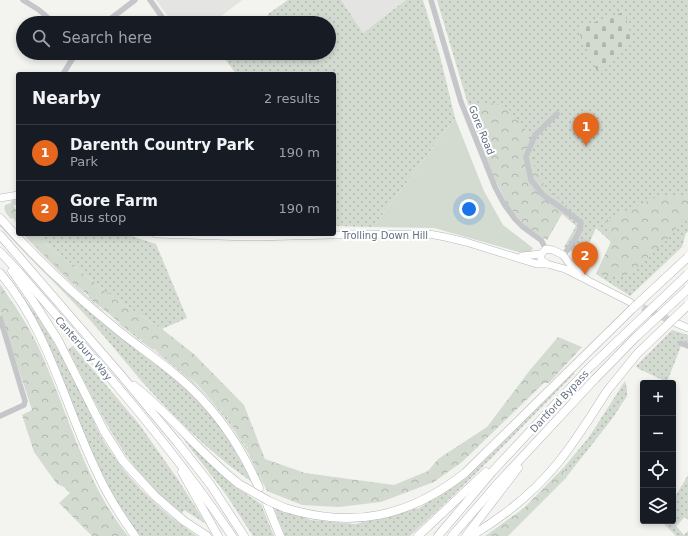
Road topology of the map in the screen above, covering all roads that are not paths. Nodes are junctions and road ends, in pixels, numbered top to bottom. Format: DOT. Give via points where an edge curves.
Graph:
graph roads {
  1 [pos="23,0"];
  2 [pos="135,0"];
  3 [pos="150,0"];
  4 [pos="431,0"];
  5 [pos="46,16"];
  6 [pos="114,16"];
  7 [pos="161,16"];
  8 [pos="72,60"];
  9 [pos="64,72"];
  10 [pos="557,114"];
  11 [pos="16,195"];
  12 [pos="1,198"];
  13 [pos="0,210"];
  14 [pos="0,218"];
  15 [pos="16,229"];
  16 [pos="336,234"];
  17 [pos="0,235"];
  18 [pos="22,236"];
  19 [pos="219,236"];
  20 [pos="277,236"];
  21 [pos="543,251"];
  22 [pos="0,253"];
  23 [pos="516,256"];
  24 [pos="564,257"];
  25 [pos="688,257"];
  26 [pos="45,264"];
  27 [pos="546,264"];
  28 [pos="560,267"];
  29 [pos="0,273"];
  30 [pos="688,274"];
  31 [pos="586,279"];
  32 [pos="688,289"];
  33 [pos="630,302"];
  34 [pos="688,305"];
  35 [pos="0,318"];
  36 [pos="676,323"];
  37 [pos="688,328"];
  38 [pos="680,343"];
  39 [pos="688,346"];
  40 [pos="121,375"];
  41 [pos="0,416"];
  42 [pos="544,416"];
  43 [pos="551,425"];
  44 [pos="167,445"];
  45 [pos="259,488"];
  46 [pos="266,504"];
  47 [pos="205,535"];
  48 [pos="135,536"];
  49 [pos="218,536"];
  50 [pos="232,536"];
  51 [pos="244,536"];
  52 [pos="280,536"];
  53 [pos="418,536"];
  54 [pos="438,536"];
  55 [pos="452,536"];
  56 [pos="466,536"];
  57 [pos="471,536"];
  1 -- 5 [label="street"];
  2 -- 6 [label="street"];
  3 -- 7 [label="street"];
  4 -- 21 [label="street, Gore Road" via="462,106 495,187 515,219 541,240"];
  8 -- 9 [label="street"];
  10 -- 24 [label="street" via="535,135 526,157 532,180 543,195 581,222 581,227"];
  11 -- 12 [label="main road"];
  13 -- 15 [label="highway"];
  14 -- 26 [label="highway"];
  16 -- 23 [label="main road, Trolling Down Hill" via="429,234"];
  17 -- 40 [label="highway, Canterbury Way"];
  18 -- 26 [label="highway"];
  19 -- 20 [label="main road, Trolling Down Hill"];
  21 -- 23 [label="main road, Trolling Down Hill" via="528,256"];
  21 -- 24 [label="main road" via="553,250"];
  21 -- 27 [label="main road" via="541,260"];
  22 -- 44 [label="highway, Canterbury Way"];
  22 -- 47 [label="highway" via="58,340 104,431 120,456 155,496 176,515"];
  23 -- 27 [label="main road, Trolling Down Hill" via="537,264"];
  24 -- 28 [label="main road"];
  24 -- 31 [label="main road"];
  25 -- 40 [label="highway, bridge" via="632,308 465,473 426,499 394,512 350,518 313,515 269,501 240,484 147,396"];
  26 -- 45 [label="highway" via="88,305 177,375 204,401 236,442"];
  27 -- 28 [label="main road, Trolling Down Hill"];
  28 -- 31 [label="main road, Trolling Down Hill"];
  29 -- 48 [label="highway" via="23,305 42,340 96,472"];
  30 -- 42 [label="highway, Dartford Bypass, bridge" via="587,370"];
  31 -- 33 [label="main road"];
  32 -- 43 [label="highway, Dartford Bypass, bridge" via="636,337"];
  34 -- 57 [label="highway, bridge" via="637,354 615,380 571,446 548,475 516,505"];
  35 -- 41 [label="street" via="25,401 24,405"];
  36 -- 37 [label="main road"];
  38 -- 39 [label="street"];
  40 -- 51 [label="highway" via="210,484"];
  42 -- 53 [label="highway"];
  42 -- 54 [label="highway, Dartford Bypass"];
  43 -- 55 [label="highway, Dartford Bypass"];
  43 -- 56 [label="highway"];
  44 -- 49 [label="highway"];
  44 -- 50 [label="highway"];
  46 -- 52 [label="highway"];
}
